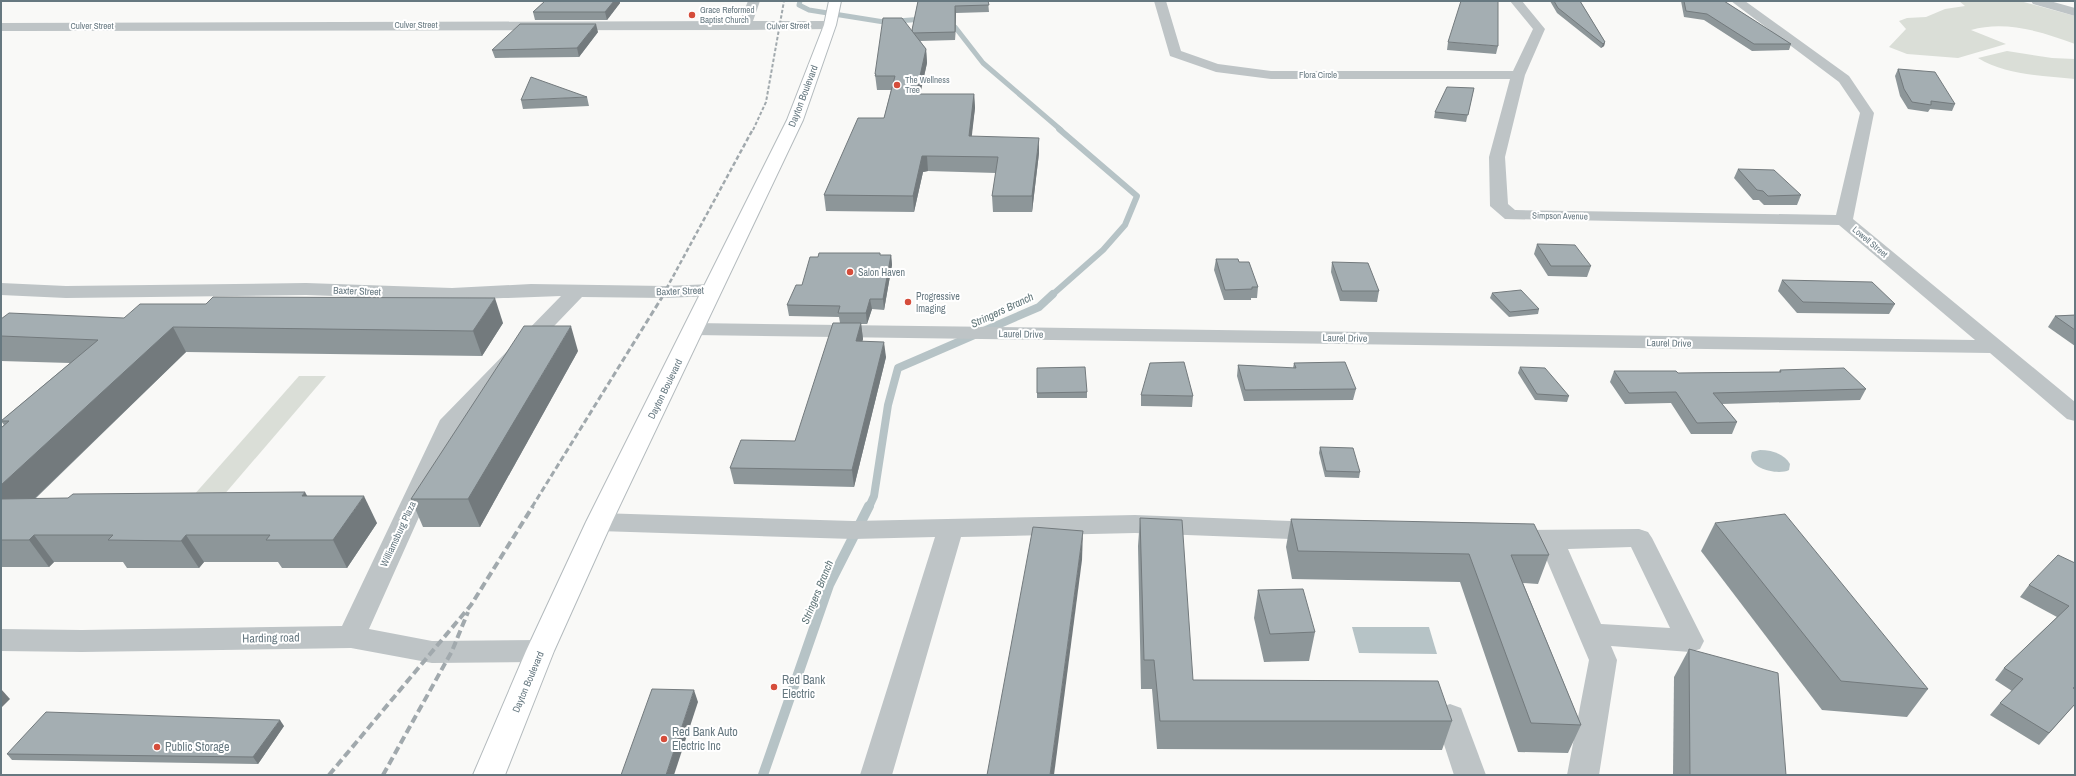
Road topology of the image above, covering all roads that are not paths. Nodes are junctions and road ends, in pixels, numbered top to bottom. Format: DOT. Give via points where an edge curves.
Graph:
graph roads {
  1 [pos="754,1"];
  2 [pos="835,1"];
  3 [pos="1160,1"];
  4 [pos="1516,1"];
  5 [pos="1738,1"];
  6 [pos="2037,1"];
  7 [pos="2075,12"];
  8 [pos="830,25"];
  9 [pos="745,26"];
  10 [pos="1,27"];
  11 [pos="1518,75"];
  12 [pos="1844,220"];
  13 [pos="1,289"];
  14 [pos="712,290"];
  15 [pos="577,291"];
  16 [pos="694,329"];
  17 [pos="1995,348"];
  18 [pos="2075,414"];
  19 [pos="599,522"];
  20 [pos="951,527"];
  21 [pos="1339,532"];
  22 [pos="1488,538"];
  23 [pos="1551,540"];
  24 [pos="1592,634"];
  25 [pos="351,637"];
  26 [pos="1,640"];
  27 [pos="540,651"];
  28 [pos="1450,717"];
  29 [pos="489,775"];
  30 [pos="876,775"];
  31 [pos="1470,775"];
  32 [pos="1583,775"];
  1 -- 9 [label="street"];
  2 -- 8 [label="main road, Dayton Boulevard"];
  3 -- 11 [label="street, Flora Circle" via="1175,53 1216,68 1271,75"];
  4 -- 11 [label="street, Simpson Avenue" via="1539,29"];
  5 -- 12 [label="street, Lowell Street" via="1844,78 1867,113"];
  6 -- 7 [label="street"];
  8 -- 9 [label="street, Culver Street"];
  8 -- 14 [label="main road, Dayton Boulevard" via="795,120"];
  9 -- 10 [label="street, Culver Street"];
  11 -- 12 [label="street, Simpson Avenue" via="1497,157 1499,206 1511,215"];
  12 -- 17 [label="street, Lowell Street"];
  13 -- 15 [label="street, Baxter Street" via="66,292 306,289 452,294 531,290"];
  14 -- 15 [label="street, Baxter Street"];
  14 -- 16 [label="main road, Dayton Boulevard"];
  15 -- 25 [label="street, Williamsburg Plaza" via="451,420"];
  16 -- 17 [label="street, Laurel Drive"];
  16 -- 19 [label="main road, Dayton Boulevard"];
  17 -- 18 [label="street, Lowell Street"];
  19 -- 20 [label="street" via="853,530"];
  19 -- 27 [label="main road, Dayton Boulevard"];
  20 -- 21 [label="street" via="1135,524"];
  20 -- 30 [label="street"];
  22 -- 23 [label="street"];
  23 -- 24 [label="street"];
  23 -- 24 [label="street" via="1639,538 1690,641"];
  24 -- 32 [label="street" via="1603,660"];
  25 -- 26 [label="street, Harding road"];
  25 -- 27 [label="street, Harding road" via="432,652"];
  27 -- 29 [label="main road, Dayton Boulevard"];
  28 -- 31 [label="street"];
}
